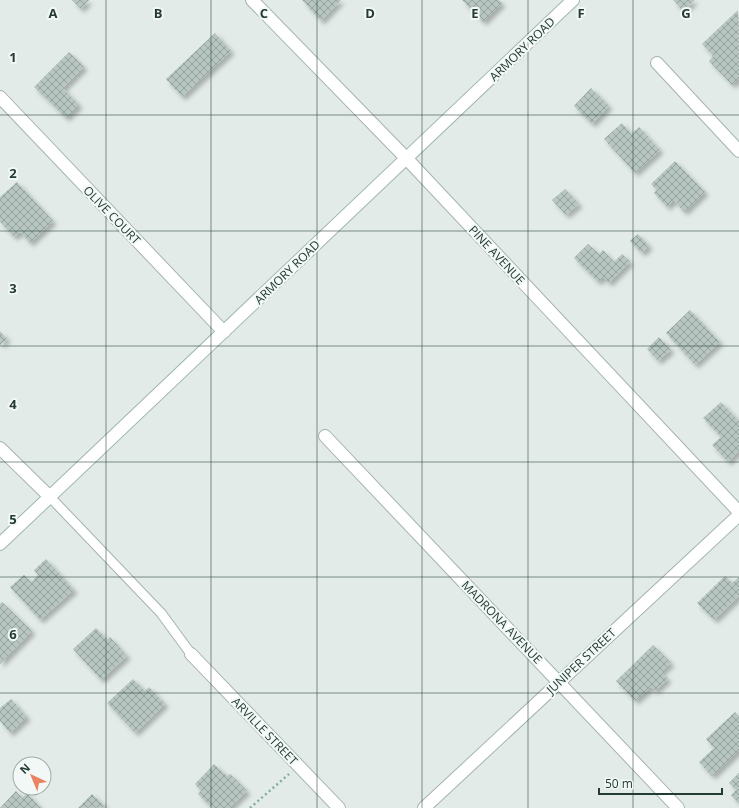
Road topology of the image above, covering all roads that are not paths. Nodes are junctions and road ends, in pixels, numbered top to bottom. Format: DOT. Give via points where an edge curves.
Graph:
graph roads {
  1 [pos="252,0"];
  2 [pos="573,0"];
  3 [pos="657,63"];
  4 [pos="0,97"];
  5 [pos="739,151"];
  6 [pos="406,159"];
  7 [pos="224,332"];
  8 [pos="325,436"];
  9 [pos="0,448"];
  10 [pos="50,497"];
  11 [pos="739,513"];
  12 [pos="0,544"];
  13 [pos="191,654"];
  14 [pos="559,682"];
  15 [pos="339,808"];
  16 [pos="424,808"];
  17 [pos="678,808"];
  1 -- 6 [label="street, PINE AVENUE"];
  2 -- 6 [label="street, ARMORY ROAD"];
  3 -- 5 [label="street"];
  4 -- 7 [label="street, OLIVE COURT"];
  6 -- 7 [label="street, ARMORY ROAD"];
  6 -- 11 [label="street, PINE AVENUE"];
  7 -- 10 [label="street, ARMORY ROAD"];
  8 -- 14 [label="street, MADRONA AVENUE"];
  9 -- 10 [label="street"];
  10 -- 12 [label="street, ARMORY ROAD"];
  10 -- 13 [label="lane" via="161,613"];
  11 -- 14 [label="street, JUNIPER STREET"];
  13 -- 15 [label="street, ARVILLE STREET"];
  14 -- 16 [label="street, JUNIPER STREET"];
  14 -- 17 [label="street, MADRONA AVENUE"];
}
